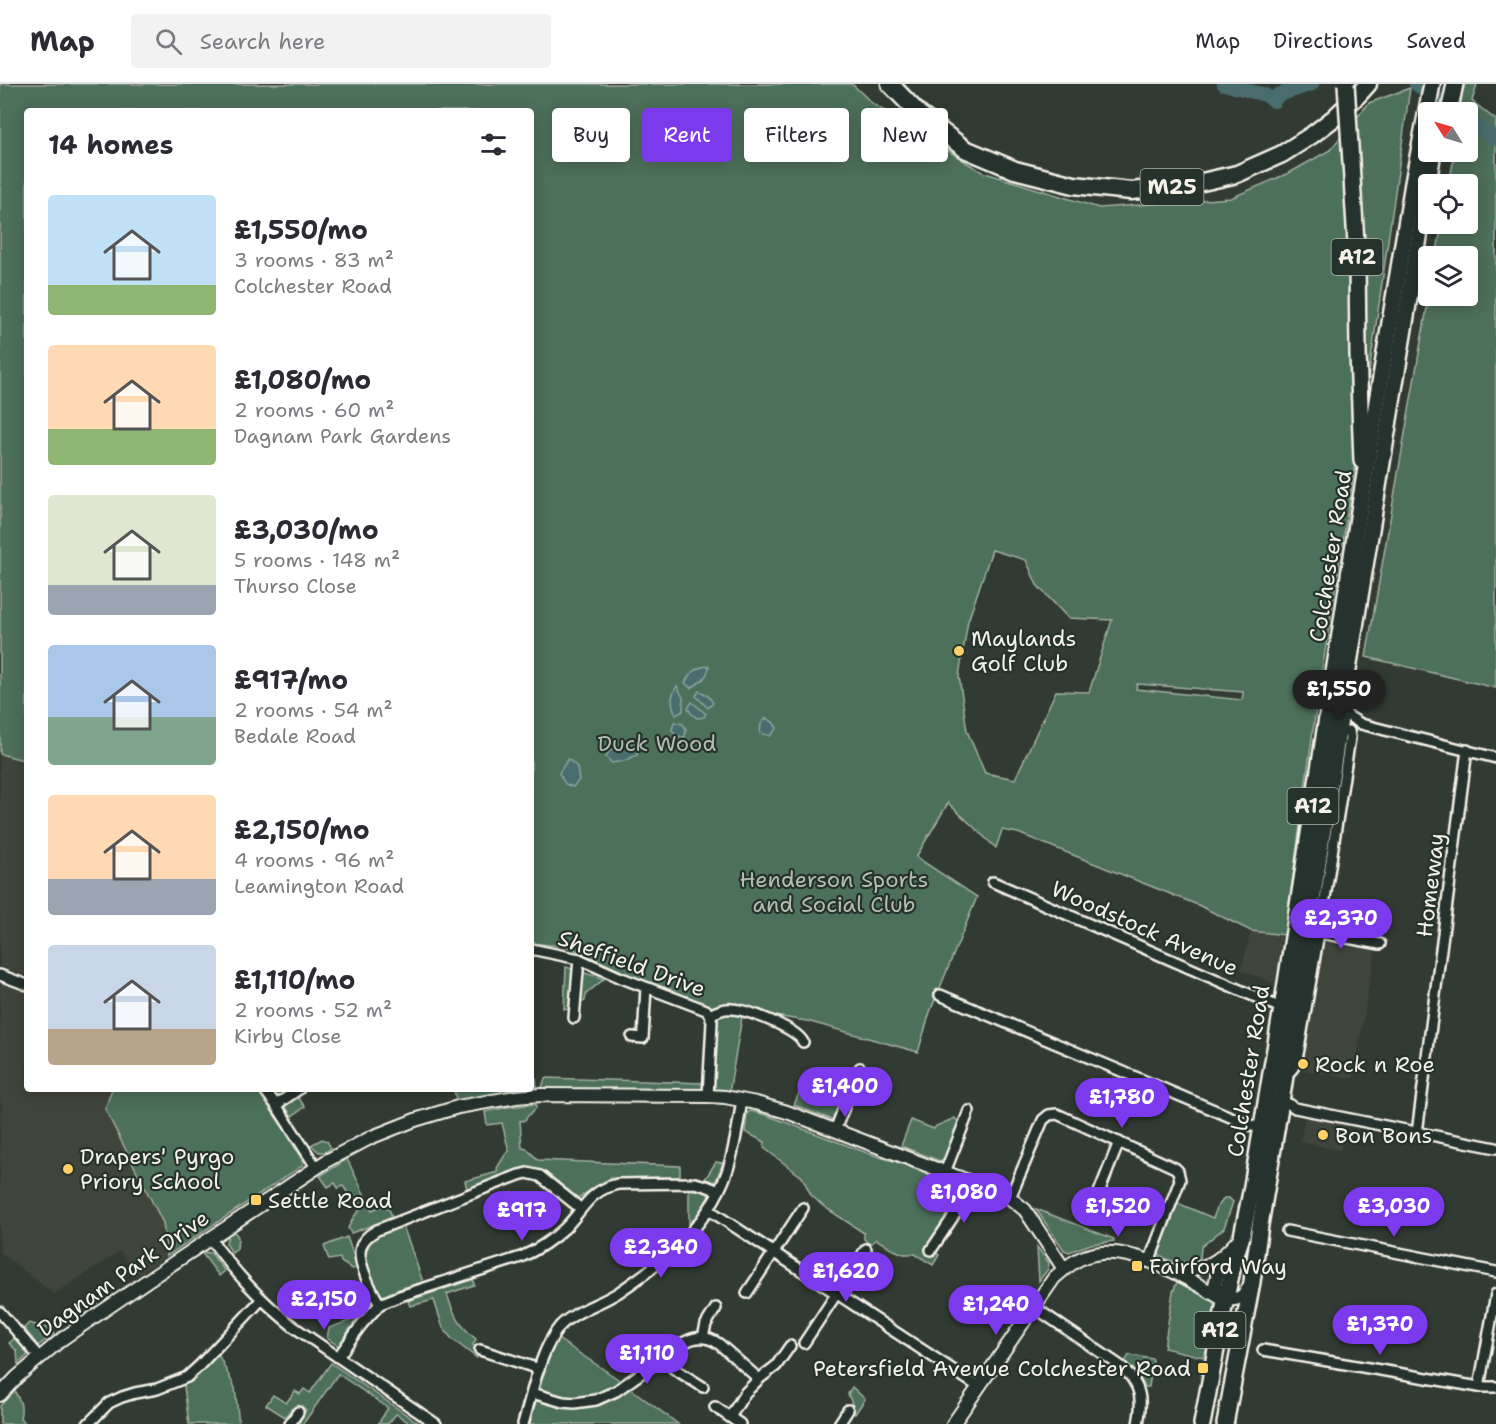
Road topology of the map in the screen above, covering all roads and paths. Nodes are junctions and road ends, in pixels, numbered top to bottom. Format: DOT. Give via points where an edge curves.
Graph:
graph roads {
  1 [pos="890,84"];
  2 [pos="1358,87"];
  3 [pos="1445,88"];
  4 [pos="1438,102"];
  5 [pos="1420,162"];
  6 [pos="1431,162"];
  7 [pos="1364,485"];
  8 [pos="1344,710"];
  9 [pos="1361,724"];
  10 [pos="1350,730"];
  11 [pos="1335,747"];
  12 [pos="1467,750"];
  13 [pos="1496,758"];
  14 [pos="993,882"];
  15 [pos="1312,932"];
  16 [pos="1380,944"];
  17 [pos="534,950"];
  18 [pos="579,960"];
  19 [pos="0,975"];
  20 [pos="24,984"];
  21 [pos="646,988"];
  22 [pos="940,995"];
  23 [pos="1281,1008"];
  24 [pos="710,1015"];
  25 [pos="574,1018"];
  26 [pos="632,1037"];
  27 [pos="803,1042"];
  28 [pos="860,1068"];
  29 [pos="266,1092"];
  30 [pos="295,1092"];
  31 [pos="708,1096"];
  32 [pos="742,1100"];
  33 [pos="276,1105"];
  34 [pos="969,1111"];
  35 [pos="1284,1112"];
  36 [pos="1262,1127"];
  37 [pos="835,1131"];
  38 [pos="1417,1133"];
  39 [pos="1119,1142"];
  40 [pos="1496,1148"];
  41 [pos="316,1167"];
  42 [pos="945,1172"];
  43 [pos="971,1182"];
  44 [pos="719,1191"];
  45 [pos="1010,1198"];
  46 [pos="1094,1205"];
  47 [pos="580,1208"];
  48 [pos="803,1208"];
  49 [pos="709,1210"];
  50 [pos="1287,1231"];
  51 [pos="1242,1236"];
  52 [pos="210,1238"];
  53 [pos="866,1249"];
  54 [pos="931,1250"];
  55 [pos="773,1253"];
  56 [pos="1221,1258"];
  57 [pos="1149,1262"];
  58 [pos="1064,1269"];
  59 [pos="1176,1272"];
  60 [pos="1496,1272"];
  61 [pos="1252,1282"];
  62 [pos="747,1293"];
  63 [pos="836,1294"];
  64 [pos="1496,1294"];
  65 [pos="1224,1299"];
  66 [pos="261,1300"];
  67 [pos="380,1304"];
  68 [pos="1034,1307"];
  69 [pos="716,1308"];
  70 [pos="0,1312"];
  71 [pos="703,1337"];
  72 [pos="804,1343"];
  73 [pos="790,1346"];
  74 [pos="480,1350"];
  75 [pos="1263,1350"];
  76 [pos="665,1356"];
  77 [pos="39,1357"];
  78 [pos="338,1357"];
  79 [pos="539,1369"];
  80 [pos="759,1379"];
  81 [pos="704,1387"];
  82 [pos="979,1387"];
  83 [pos="1479,1387"];
  84 [pos="1496,1387"];
  85 [pos="532,1394"];
  86 [pos="0,1395"];
  87 [pos="715,1407"];
  88 [pos="848,1410"];
  89 [pos="298,1412"];
  90 [pos="730,1417"];
  91 [pos="88,1424"];
  92 [pos="290,1424"];
  93 [pos="435,1424"];
  94 [pos="523,1424"];
  95 [pos="740,1424"];
  96 [pos="838,1424"];
  97 [pos="953,1424"];
  98 [pos="1138,1424"];
  99 [pos="1202,1424"];
  100 [pos="1225,1424"];
  1 -- 2 [label="highway, M25" via="919,114 965,149 1015,170 1074,185 1131,191 1190,185 1237,174 1282,154 1334,118"];
  2 -- 7 [label="highway, A12, bridge" via="1351,162"];
  3 -- 4 [label="highway, Colchester Road / A12"];
  5 -- 7 [label="highway, Colchester Road / A12"];
  6 -- 8 [label="highway, Colchester Road / A12"];
  7 -- 23 [label="highway, Colchester Road / A12"];
  8 -- 9 [label="street"];
  8 -- 10 [label="street, Colchester Road"];
  8 -- 11 [label="highway, Colchester Road / A12"];
  9 -- 10 [label="street"];
  9 -- 12 [label="street"];
  10 -- 11 [label="street"];
  10 -- 15 [label="street, Colchester Road" via="1326,892"];
  11 -- 15 [label="highway, Colchester Road / A12"];
  12 -- 13 [label="street"];
  12 -- 38 [label="street, Homeway"];
  14 -- 23 [label="street, Woodstock Avenue"];
  15 -- 16 [label="street"];
  15 -- 35 [label="highway, Colchester Road / A12" via="1285,1075"];
  17 -- 18 [label="street, Sheffield Drive"];
  18 -- 21 [label="street, Sheffield Drive"];
  18 -- 25 [label="street"];
  19 -- 20 [label="street"];
  21 -- 24 [label="street, Sheffield Drive" via="700,1007"];
  21 -- 26 [label="street" via="643,1038"];
  22 -- 36 [label="street"];
  23 -- 36 [label="highway, Colchester Road / A12"];
  24 -- 27 [label="street" via="730,1009 758,1016 779,1024"];
  24 -- 31 [label="street, Sheffield Drive"];
  28 -- 37 [label="street"];
  29 -- 33 [label="street"];
  30 -- 33 [label="street"];
  31 -- 32 [label="street, Dagnam Park Drive"];
  31 -- 41 [label="street, Dagnam Park Drive" via="549,1095 485,1102 394,1128"];
  32 -- 37 [label="street, Dagnam Park Drive"];
  32 -- 44 [label="street" via="732,1155"];
  33 -- 41 [label="street"];
  34 -- 42 [label="street"];
  35 -- 36 [label="street" via="1270,1112"];
  35 -- 38 [label="street"];
  35 -- 61 [label="highway, Colchester Road / A12"];
  36 -- 51 [label="highway, Colchester Road / A12"];
  37 -- 42 [label="street, Dagnam Park Drive"];
  38 -- 40 [label="street"];
  39 -- 45 [label="street" via="1057,1114 1049,1115 1043,1120"];
  39 -- 46 [label="street"];
  39 -- 57 [label="street" via="1175,1168 1179,1175"];
  41 -- 52 [label="street, Dagnam Park Drive"];
  42 -- 43 [label="street, Dagnam Park Drive"];
  43 -- 45 [label="street, Dagnam Park Drive"];
  43 -- 54 [label="street"];
  44 -- 47 [label="street" via="695,1183 618,1184 602,1190"];
  44 -- 49 [label="street"];
  45 -- 58 [label="street, Dagnam Park Drive" via="1025,1210"];
  47 -- 67 [label="street" via="566,1227 532,1252"];
  47 -- 67 [label="street" via="540,1176 527,1173 377,1230 364,1240 360,1250 361,1264"];
  48 -- 55 [label="street"];
  49 -- 55 [label="street"];
  49 -- 79 [label="street" via="680,1245 648,1272 605,1301 568,1318 548,1344"];
  50 -- 60 [label="street"];
  51 -- 56 [label="street"];
  51 -- 65 [label="highway, Colchester Road / A12"];
  52 -- 66 [label="street"];
  52 -- 77 [label="street, Dagnam Park Drive"];
  53 -- 63 [label="street"];
  55 -- 62 [label="street"];
  55 -- 63 [label="street"];
  56 -- 59 [label="street" via="1206,1267"];
  56 -- 65 [label="street" via="1215,1285"];
  57 -- 58 [label="street" via="1126,1253 1102,1252 1082,1257"];
  57 -- 59 [label="street"];
  58 -- 68 [label="street"];
  59 -- 65 [label="street"];
  61 -- 65 [label="street" via="1237,1299"];
  61 -- 100 [label="highway, Colchester Road / A12"];
  63 -- 72 [label="street"];
  63 -- 82 [label="street"];
  64 -- 83 [label="street"];
  65 -- 99 [label="highway, Colchester Road / A12"];
  66 -- 78 [label="street"];
  66 -- 91 [label="street" via="187,1377 157,1389 122,1396"];
  67 -- 78 [label="street"];
  68 -- 82 [label="street"];
  68 -- 98 [label="street" via="1129,1374 1139,1390"];
  69 -- 71 [label="street"];
  70 -- 77 [label="street"];
  71 -- 76 [label="street" via="690,1339"];
  71 -- 80 [label="street" via="715,1341"];
  73 -- 80 [label="street" via="776,1366"];
  74 -- 79 [label="street"];
  75 -- 83 [label="street"];
  76 -- 81 [label="street" via="673,1368"];
  76 -- 85 [label="street" via="596,1400 562,1402"];
  77 -- 86 [label="street, Dagnam Park Drive"];
  78 -- 93 [label="street"];
  79 -- 85 [label="street"];
  80 -- 90 [label="street"];
  82 -- 97 [label="street"];
  83 -- 84 [label="street"];
  85 -- 94 [label="street"];
  87 -- 90 [label="street"];
  88 -- 96 [label="street"];
  89 -- 92 [label="street"];
  90 -- 95 [label="street"];
}
